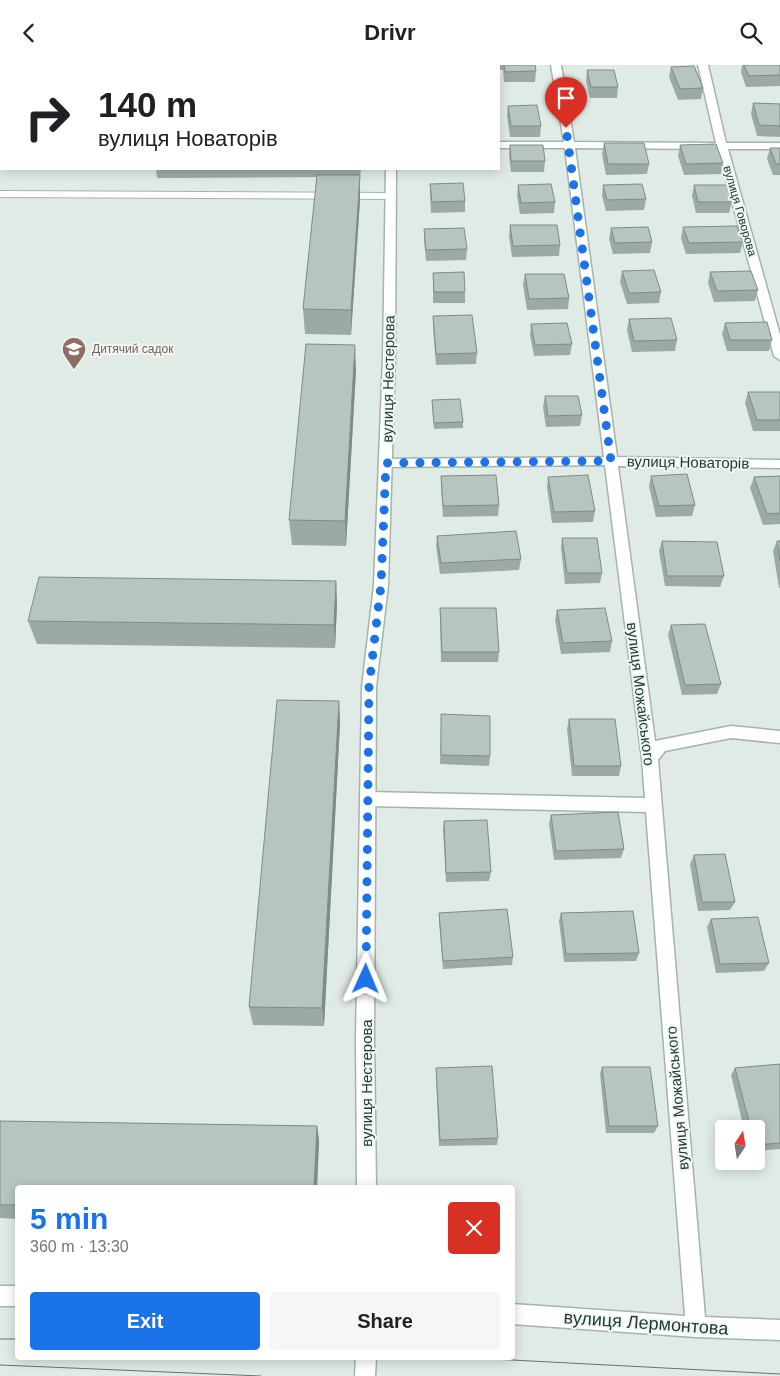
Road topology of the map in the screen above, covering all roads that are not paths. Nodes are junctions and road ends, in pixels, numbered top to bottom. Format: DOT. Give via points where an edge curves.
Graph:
graph roads {
  1 [pos="556,65"];
  2 [pos="703,65"];
  3 [pos="569,144"];
  4 [pos="500,145"];
  5 [pos="722,146"];
  6 [pos="780,146"];
  7 [pos="391,170"];
  8 [pos="0,194"];
  9 [pos="390,195"];
  10 [pos="780,356"];
  11 [pos="611,461"];
  12 [pos="386,463"];
  13 [pos="780,464"];
  14 [pos="780,737"];
  15 [pos="650,759"];
  16 [pos="368,799"];
  17 [pos="653,805"];
  18 [pos="366,1185"];
  19 [pos="0,1296"];
  20 [pos="15,1296"];
  21 [pos="515,1313"];
  22 [pos="696,1327"];
  23 [pos="780,1331"];
  24 [pos="366,1360"];
  25 [pos="364,1376"];
  1 -- 3 [label="street, вулиця Можайського"];
  2 -- 5 [label="street, вулиця Говорова"];
  3 -- 4 [label="street"];
  3 -- 5 [label="street"];
  3 -- 11 [label="street, вулиця Можайського"];
  5 -- 6 [label="street"];
  5 -- 10 [label="street, вулиця Говорова"];
  7 -- 9 [label="street, вулиця Нестерова"];
  8 -- 9 [label="lane"];
  9 -- 12 [label="street, вулиця Нестерова"];
  11 -- 12 [label="street, вулиця Новаторів"];
  11 -- 13 [label="street, вулиця Новаторів"];
  11 -- 15 [label="street, вулиця Можайського"];
  12 -- 16 [label="street, вулиця Нестерова" via="381,585 369,687"];
  14 -- 15 [label="street" via="731,732 660,746"];
  15 -- 17 [label="street, вулиця Можайського"];
  16 -- 17 [label="street"];
  16 -- 18 [label="street, вулиця Нестерова"];
  17 -- 22 [label="street, вулиця Можайського"];
  19 -- 20 [label="street"];
  21 -- 22 [label="street, вулиця Лермонтова"];
  22 -- 23 [label="street, вулиця Лермонтова"];
  24 -- 25 [label="street"];
}
